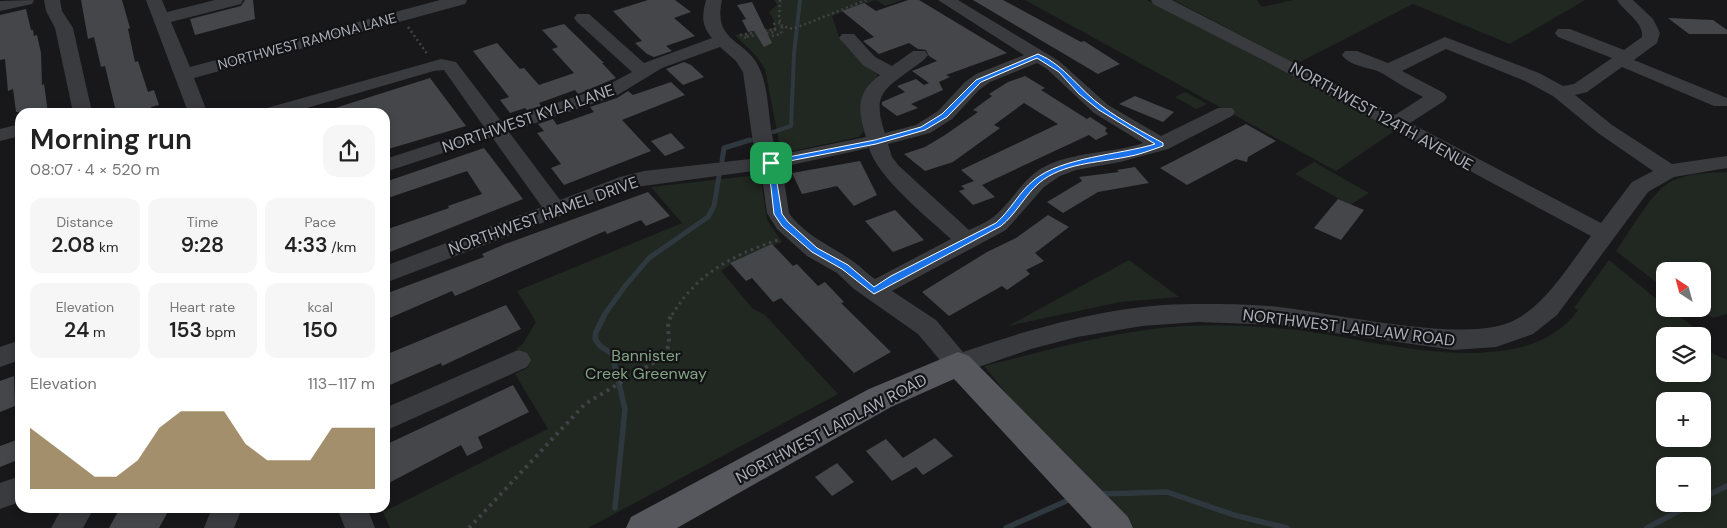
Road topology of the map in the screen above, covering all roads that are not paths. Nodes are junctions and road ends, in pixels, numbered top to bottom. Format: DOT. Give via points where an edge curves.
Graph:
graph roads {
  1 [pos="26,0"];
  2 [pos="52,0"];
  3 [pos="154,0"];
  4 [pos="235,0"];
  5 [pos="459,0"];
  6 [pos="714,0"];
  7 [pos="946,0"];
  8 [pos="1159,0"];
  9 [pos="1625,0"];
  10 [pos="0,6"];
  11 [pos="583,18"];
  12 [pos="161,19"];
  13 [pos="1564,33"];
  14 [pos="848,38"];
  15 [pos="723,40"];
  16 [pos="919,55"];
  17 [pos="1351,55"];
  18 [pos="1038,56"];
  19 [pos="1624,59"];
  20 [pos="1393,70"];
  21 [pos="644,71"];
  22 [pos="893,74"];
  23 [pos="183,75"];
  24 [pos="1560,92"];
  25 [pos="1721,102"];
  26 [pos="82,108"];
  27 [pos="196,108"];
  28 [pos="288,108"];
  29 [pos="1225,112"];
  30 [pos="1394,123"];
  31 [pos="497,130"];
  32 [pos="15,131"];
  33 [pos="0,135"];
  34 [pos="876,142"];
  35 [pos="1161,145"];
  36 [pos="1727,162"];
  37 [pos="771,163"];
  38 [pos="390,164"];
  39 [pos="1668,171"];
  40 [pos="555,209"];
  41 [pos="1605,234"];
  42 [pos="966,242"];
  43 [pos="390,273"];
  44 [pos="874,291"];
  45 [pos="15,352"];
  46 [pos="0,357"];
  47 [pos="518,360"];
  48 [pos="958,364"];
  49 [pos="390,418"];
  50 [pos="15,491"];
  51 [pos="0,496"];
  52 [pos="76,513"];
  53 [pos="225,513"];
  54 [pos="354,513"];
  55 [pos="66,528"];
  56 [pos="219,528"];
  57 [pos="360,528"];
  58 [pos="644,528"];
  59 [pos="1115,528"];
  1 -- 10 [label="street"];
  2 -- 26 [label="street" via="64,28"];
  3 -- 12 [label="street"];
  4 -- 12 [label="street"];
  5 -- 23 [label="street, NORTHWEST RAMONA LANE"];
  6 -- 15 [label="street" via="710,8 711,22"];
  7 -- 18 [label="street"];
  8 -- 30 [label="street, NORTHWEST 124TH AVENUE" via="1259,49"];
  9 -- 19 [label="street" via="1653,34 1647,44"];
  11 -- 21 [label="street"];
  12 -- 23 [label="street"];
  13 -- 19 [label="street"];
  14 -- 22 [label="street" via="869,61"];
  15 -- 21 [label="street, NORTHWEST KYLA LANE" via="670,58"];
  15 -- 37 [label="street" via="743,58 752,72 763,143"];
  16 -- 22 [label="street"];
  17 -- 20 [label="street"];
  18 -- 34 [label="street, NORTHWEST HAMEL DRIVE" via="978,81 945,115 923,129"];
  18 -- 35 [label="street" via="1061,71 1101,109"];
  19 -- 24 [label="street" via="1580,88"];
  19 -- 25 [label="street"];
  20 -- 24 [label="street" via="1432,48 1446,35"];
  20 -- 30 [label="street" via="1396,75 1437,97"];
  21 -- 31 [label="street, NORTHWEST KYLA LANE" via="608,92"];
  22 -- 34 [label="street" via="873,94 868,111"];
  23 -- 27 [label="street"];
  24 -- 39 [label="street" via="1605,129"];
  28 -- 31 [label="street" via="441,64 450,66"];
  29 -- 35 [label="street"];
  30 -- 41 [label="street, NORTHWEST 124TH AVENUE"];
  31 -- 38 [label="street, NORTHWEST KYLA LANE"];
  31 -- 40 [label="street"];
  32 -- 33 [label="street"];
  34 -- 37 [label="street, NORTHWEST HAMEL DRIVE"];
  34 -- 42 [label="street" via="891,170"];
  35 -- 42 [label="street" via="1071,164 1052,172 1035,182 1011,214 998,225"];
  36 -- 39 [label="street, NORTHWEST LAIDLAW ROAD"];
  37 -- 40 [label="street, NORTHWEST HAMEL DRIVE" via="644,178"];
  37 -- 44 [label="street" via="778,214 796,235 845,267"];
  39 -- 41 [label="street, NORTHWEST LAIDLAW ROAD" via="1640,187"];
  40 -- 43 [label="street, NORTHWEST HAMEL DRIVE"];
  41 -- 48 [label="street, NORTHWEST LAIDLAW ROAD" via="1548,309 1524,328 1496,337 1454,340 1278,316 1198,313 1142,317 1077,328 1027,340"];
  42 -- 44 [label="street"];
  44 -- 48 [label="street" via="927,326"];
  45 -- 46 [label="street"];
  47 -- 49 [label="street"];
  48 -- 58 [label="main road, NORTHWEST LAIDLAW ROAD" via="880,398"];
  48 -- 59 [label="main road"];
  50 -- 51 [label="street"];
  52 -- 55 [label="street"];
  53 -- 56 [label="street"];
  54 -- 57 [label="street"];
}
